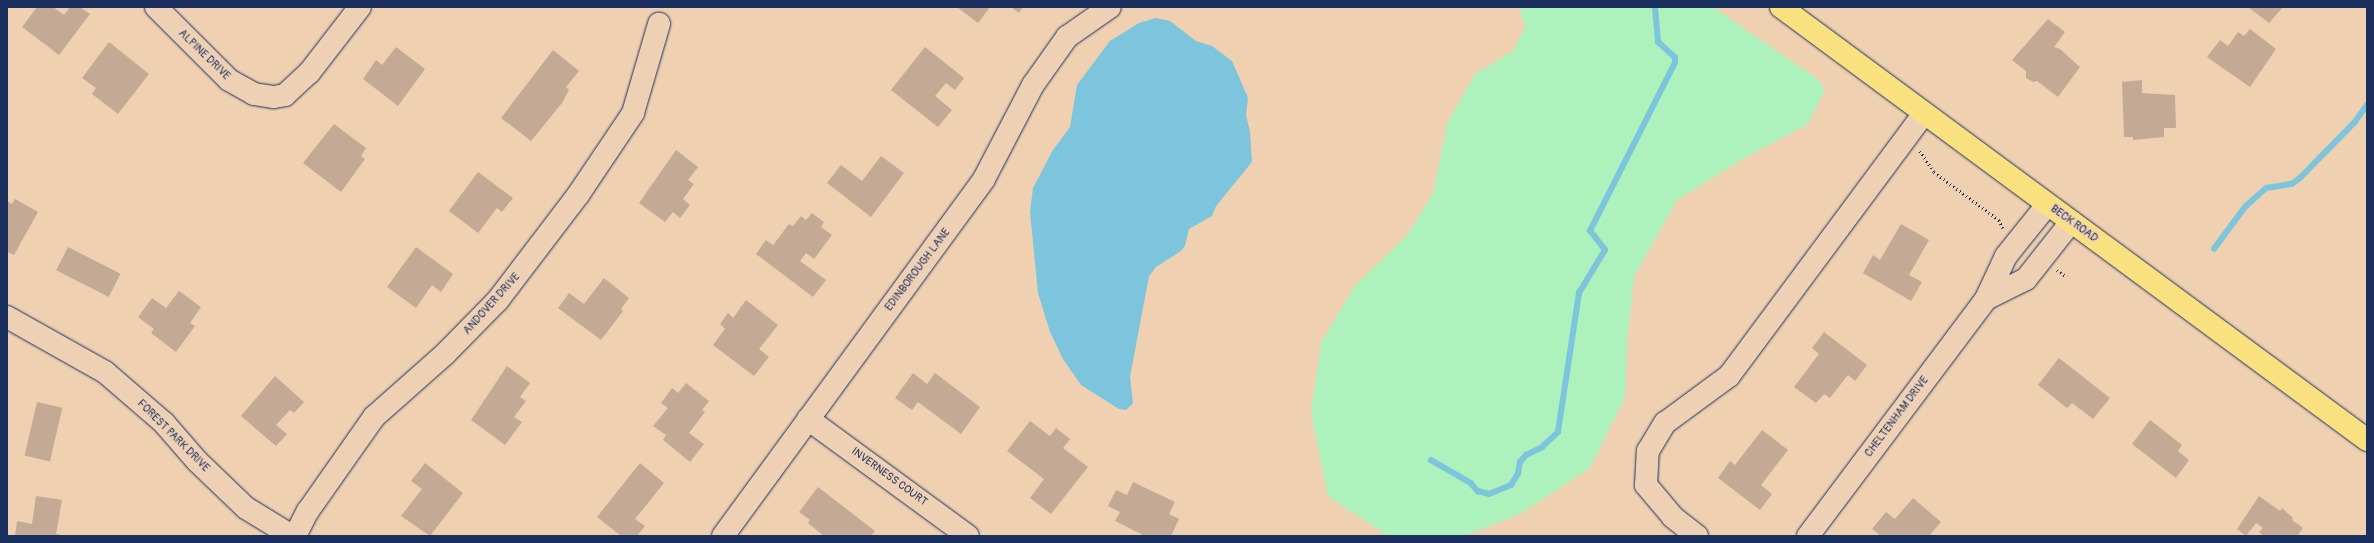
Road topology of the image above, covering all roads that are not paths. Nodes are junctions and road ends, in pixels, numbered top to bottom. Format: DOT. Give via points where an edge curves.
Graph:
graph roads {
  1 [pos="156,7"];
  2 [pos="360,7"];
  3 [pos="1110,7"];
  4 [pos="1781,7"];
  5 [pos="660,24"];
  6 [pos="1924,113"];
  7 [pos="2047,205"];
  8 [pos="2071,222"];
  9 [pos="1986,298"];
  10 [pos="7,317"];
  11 [pos="808,419"];
  12 [pos="2367,440"];
  13 [pos="293,536"];
  14 [pos="723,536"];
  15 [pos="968,536"];
  16 [pos="1697,536"];
  17 [pos="1808,536"];
  1 -- 2 [label="street, ALPINE DRIVE" via="229,80 254,94 274,97 285,95 309,73"];
  3 -- 11 [label="street, EDINBOROUGH LANE" via="1067,37 1033,85 984,179"];
  4 -- 6 [label="main road, BECK ROAD"];
  5 -- 13 [label="street, ANDOVER DRIVE" via="632,113 578,194 498,300 445,354 374,417"];
  6 -- 7 [label="main road, BECK ROAD"];
  6 -- 16 [label="street" via="1729,376 1665,424 1648,451 1646,484 1673,517"];
  7 -- 8 [label="main road, BECK ROAD"];
  7 -- 9 [label="street, CHELTENHAM DRIVE" via="2006,256"];
  8 -- 9 [label="street, CHELTENHAM DRIVE" via="2026,279"];
  8 -- 12 [label="main road, BECK ROAD"];
  9 -- 17 [label="street, CHELTENHAM DRIVE"];
  10 -- 13 [label="street, FOREST PARK DRIVE" via="105,372 164,424 197,461 246,508"];
  11 -- 14 [label="street, EDINBOROUGH LANE"];
  11 -- 15 [label="street, INVERNESS COURT"];
}
